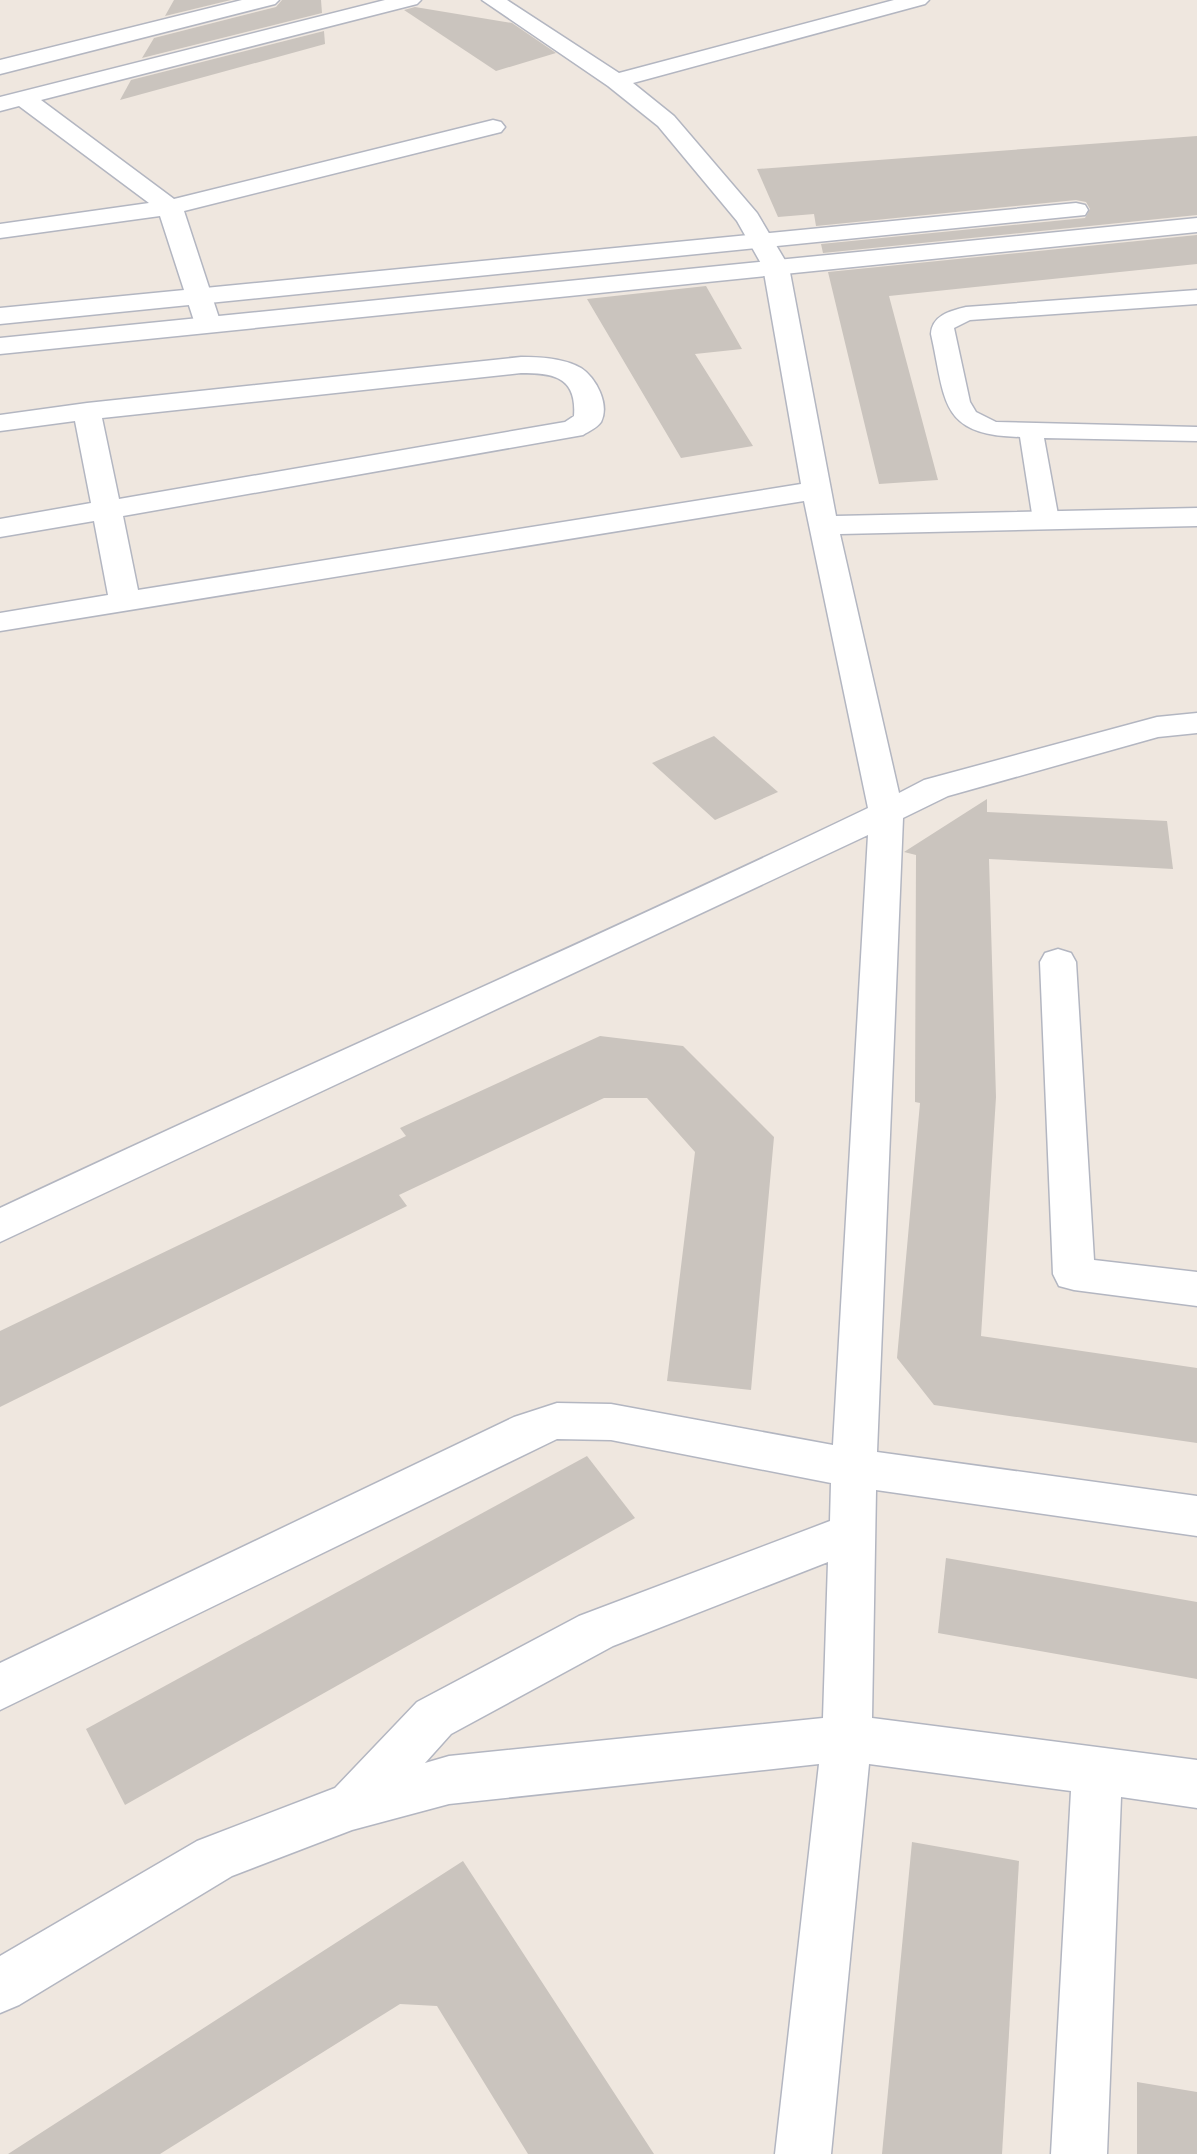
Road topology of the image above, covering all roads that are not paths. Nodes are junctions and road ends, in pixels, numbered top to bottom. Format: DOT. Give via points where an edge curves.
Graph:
graph roads {
  1 [pos="268,0"];
  2 [pos="410,0"];
  3 [pos="493,0"];
  4 [pos="918,0"];
  5 [pos="0,66"];
  6 [pos="616,81"];
  7 [pos="12,101"];
  8 [pos="493,127"];
  9 [pos="170,206"];
  10 [pos="1102,208"];
  11 [pos="1197,225"];
  12 [pos="0,231"];
  13 [pos="770,254"];
  14 [pos="200,295"];
  15 [pos="1197,297"];
  16 [pos="0,316"];
  17 [pos="208,324"];
  18 [pos="0,346"];
  19 [pos="87,411"];
  20 [pos="0,423"];
  21 [pos="1031,430"];
  22 [pos="1197,435"];
  23 [pos="820,508"];
  24 [pos="106,509"];
  25 [pos="1197,517"];
  26 [pos="1046,520"];
  27 [pos="0,528"];
  28 [pos="125,601"];
  29 [pos="0,622"];
  30 [pos="1197,723"];
  31 [pos="886,813"];
  32 [pos="1058,962"];
  33 [pos="0,1226"];
  34 [pos="1197,1289"];
  35 [pos="854,1468"];
  36 [pos="1197,1516"];
  37 [pos="853,1532"];
  38 [pos="0,1688"];
  39 [pos="847,1738"];
  40 [pos="1097,1771"];
  41 [pos="1197,1784"];
  42 [pos="352,1806"];
  43 [pos="0,1986"];
  44 [pos="803,2154"];
  45 [pos="1079,2154"];
  1 -- 5 [label="street"];
  2 -- 7 [label="street"];
  3 -- 6 [label="street"];
  4 -- 6 [label="street"];
  6 -- 13 [label="street" via="666,121 734,200"];
  7 -- 9 [label="street"];
  8 -- 9 [label="street"];
  9 -- 12 [label="street"];
  9 -- 14 [label="street"];
  10 -- 13 [label="street"];
  11 -- 13 [label="street"];
  13 -- 14 [label="street"];
  13 -- 17 [label="street"];
  13 -- 23 [label="street"];
  14 -- 16 [label="street"];
  14 -- 17 [label="street"];
  15 -- 21 [label="lane" via="966,314 943,324 958,402 967,417 991,429"];
  17 -- 18 [label="street"];
  19 -- 20 [label="street"];
  19 -- 24 [label="street"];
  19 -- 24 [label="street" via="531,365 557,367 574,376 590,399 588,420 573,429"];
  21 -- 22 [label="lane"];
  21 -- 26 [label="lane"];
  23 -- 26 [label="street"];
  23 -- 28 [label="street"];
  23 -- 31 [label="street"];
  24 -- 27 [label="street"];
  24 -- 28 [label="street"];
  25 -- 26 [label="street"];
  28 -- 29 [label="street"];
  30 -- 31 [label="street" via="1157,727 1041,757 936,788"];
  31 -- 33 [label="street"];
  31 -- 35 [label="street"];
  32 -- 34 [label="street" via="1074,1274"];
  35 -- 36 [label="street"];
  35 -- 37 [label="street"];
  35 -- 38 [label="street" via="611,1422 557,1421 530,1430"];
  37 -- 39 [label="street"];
  37 -- 42 [label="street" via="596,1631 434,1718"];
  39 -- 40 [label="street"];
  39 -- 42 [label="street" via="449,1780"];
  39 -- 44 [label="street"];
  40 -- 41 [label="street"];
  40 -- 45 [label="street"];
  42 -- 43 [label="street" via="215,1858"];
}
